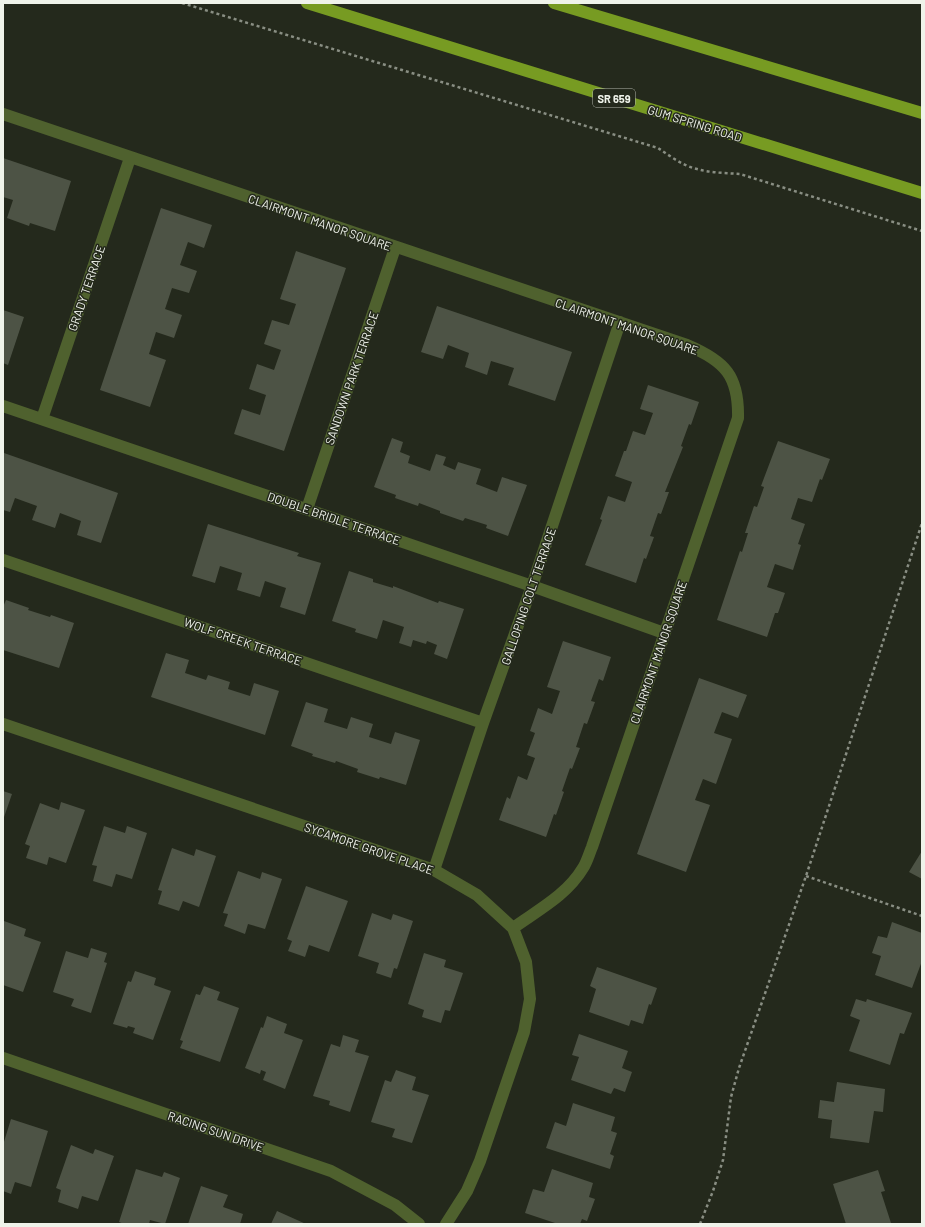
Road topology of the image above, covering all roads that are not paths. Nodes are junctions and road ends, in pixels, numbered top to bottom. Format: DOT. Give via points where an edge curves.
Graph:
graph roads {
  1 [pos="307,3"];
  2 [pos="554,3"];
  3 [pos="922,113"];
  4 [pos="3,114"];
  5 [pos="130,158"];
  6 [pos="922,193"];
  7 [pos="395,248"];
  8 [pos="620,322"];
  9 [pos="3,406"];
  10 [pos="42,419"];
  11 [pos="307,509"];
  12 [pos="3,560"];
  13 [pos="532,586"];
  14 [pos="664,633"];
  15 [pos="483,723"];
  16 [pos="3,724"];
  17 [pos="434,870"];
  18 [pos="513,928"];
  19 [pos="3,1058"];
  20 [pos="419,1224"];
  21 [pos="446,1224"];
  1 -- 6 [label="main road, GUM SPRING ROAD / SR 659"];
  2 -- 3 [label="main road"];
  4 -- 5 [label="street, CLAIRMONT MANOR SQUARE"];
  5 -- 7 [label="street, CLAIRMONT MANOR SQUARE"];
  5 -- 10 [label="street, GRADY TERRACE"];
  7 -- 8 [label="street, CLAIRMONT MANOR SQUARE"];
  7 -- 11 [label="street, SANDOWN PARK TERRACE"];
  8 -- 13 [label="street, GALLOPING COLT TERRACE"];
  8 -- 14 [label="street, CLAIRMONT MANOR SQUARE" via="687,345 718,362 729,373 738,401 735,429"];
  9 -- 10 [label="street, DOUBLE BRIDLE TERRACE"];
  10 -- 11 [label="street, DOUBLE BRIDLE TERRACE"];
  11 -- 13 [label="street, DOUBLE BRIDLE TERRACE"];
  12 -- 15 [label="street, WOLF CREEK TERRACE"];
  13 -- 14 [label="street, DOUBLE BRIDLE TERRACE"];
  13 -- 15 [label="street, GALLOPING COLT TERRACE"];
  14 -- 18 [label="street, CLAIRMONT MANOR SQUARE" via="584,867 553,901"];
  15 -- 17 [label="street, GALLOPING COLT TERRACE"];
  16 -- 17 [label="street, SYCAMORE GROVE PLACE"];
  17 -- 18 [label="street, SYCAMORE GROVE PLACE" via="477,895"];
  18 -- 21 [label="street, SYCAMORE GROVE PLACE" via="526,962 530,999 524,1032 480,1161 467,1191"];
  19 -- 20 [label="street, RACING SUN DRIVE" via="331,1171 395,1205"];
}
